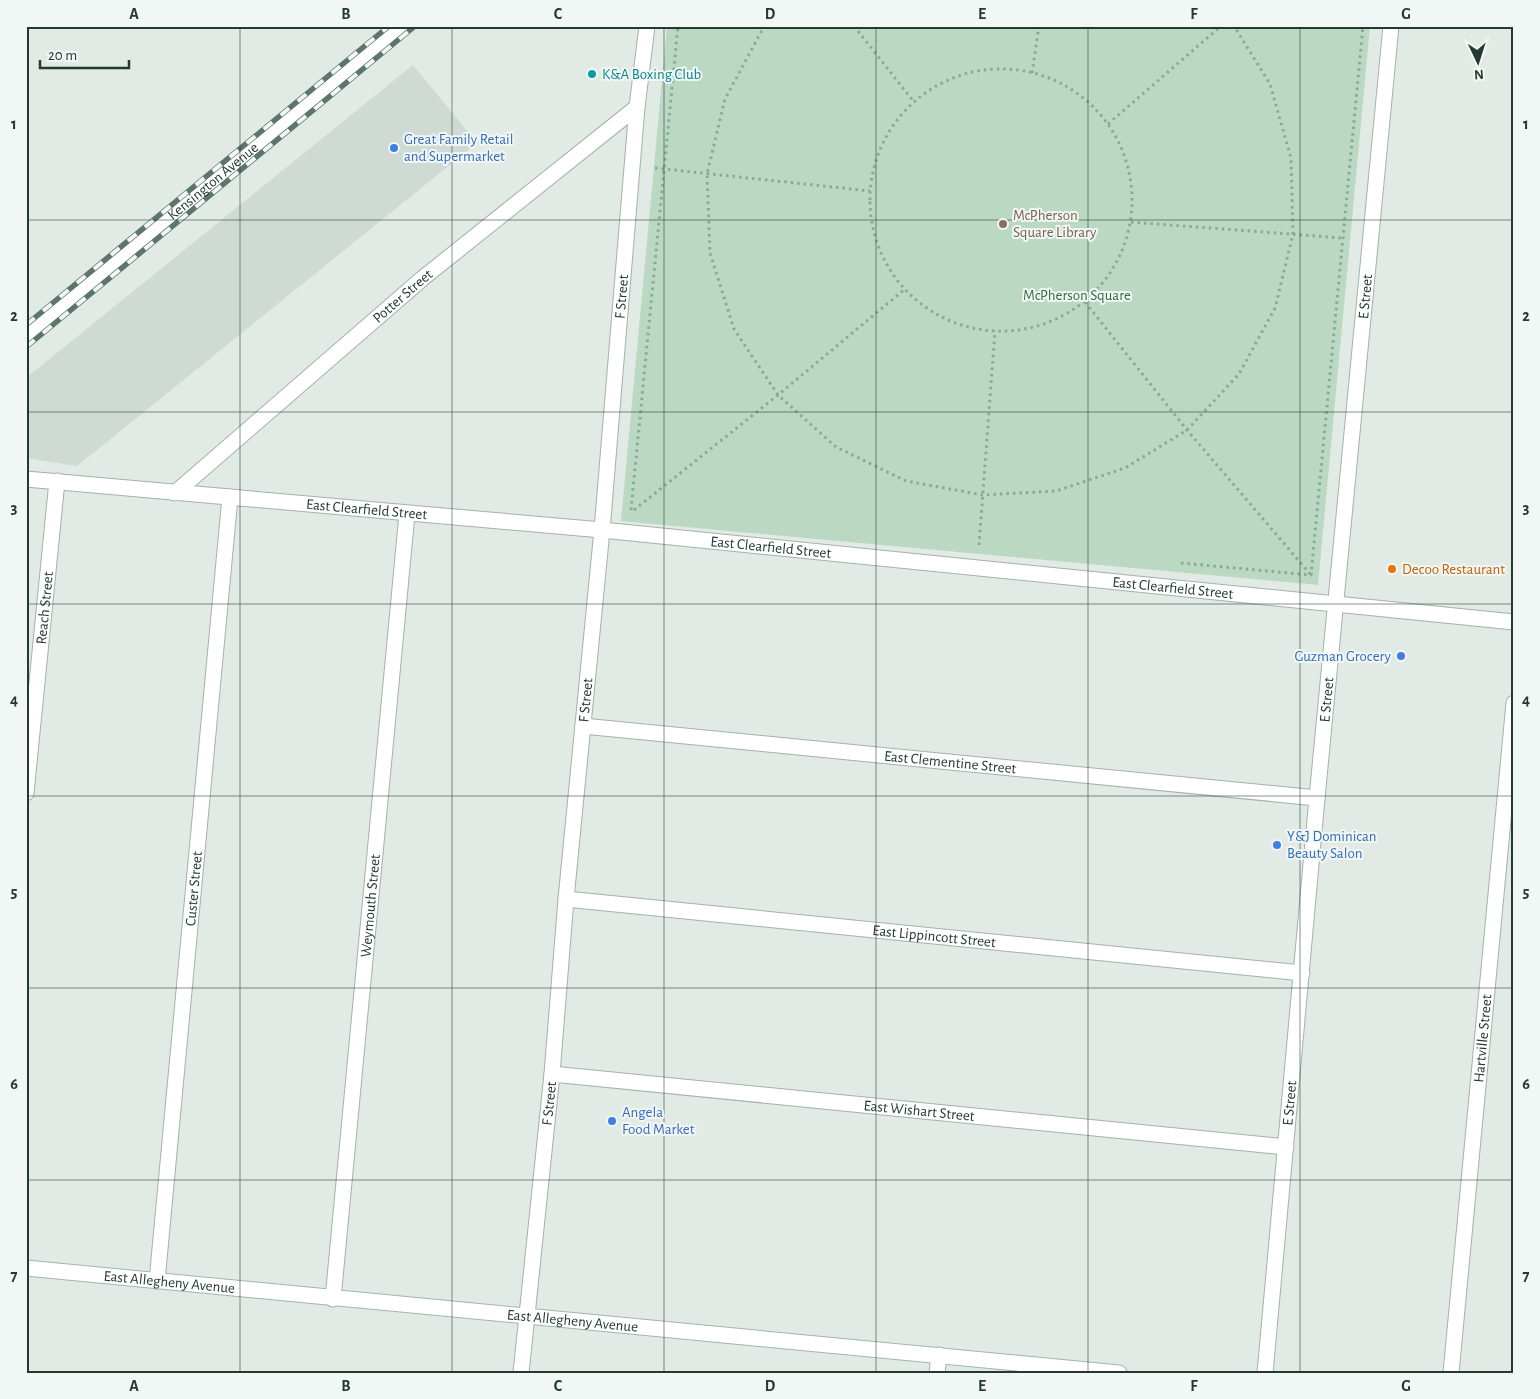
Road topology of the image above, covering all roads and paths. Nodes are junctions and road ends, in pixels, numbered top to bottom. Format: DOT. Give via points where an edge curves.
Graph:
graph roads {
  1 [pos="401,26"];
  2 [pos="647,26"];
  3 [pos="678,26"];
  4 [pos="766,26"];
  5 [pos="854,26"];
  6 [pos="1039,26"];
  7 [pos="1221,26"];
  8 [pos="1234,26"];
  9 [pos="1363,26"];
  10 [pos="1392,26"];
  11 [pos="1032,73"];
  12 [pos="914,102"];
  13 [pos="637,107"];
  14 [pos="1108,124"];
  15 [pos="632,166"];
  16 [pos="664,168"];
  17 [pos="707,174"];
  18 [pos="870,191"];
  19 [pos="1131,222"];
  20 [pos="1293,234"];
  21 [pos="1342,238"];
  22 [pos="905,290"];
  23 [pos="1085,302"];
  24 [pos="995,331"];
  25 [pos="26,335"];
  26 [pos="778,396"];
  27 [pos="1187,430"];
  28 [pos="26,479"];
  29 [pos="57,481"];
  30 [pos="176,493"];
  31 [pos="983,496"];
  32 [pos="230,497"];
  33 [pos="631,512"];
  34 [pos="641,513"];
  35 [pos="407,514"];
  36 [pos="602,530"];
  37 [pos="989,546"];
  38 [pos="1174,562"];
  39 [pos="1311,575"];
  40 [pos="1337,605"];
  41 [pos="1514,622"];
  42 [pos="1514,703"];
  43 [pos="583,726"];
  44 [pos="26,793"];
  45 [pos="1317,798"];
  46 [pos="566,899"];
  47 [pos="1302,973"];
  48 [pos="552,1074"];
  49 [pos="1286,1147"];
  50 [pos="26,1268"];
  51 [pos="157,1281"];
  52 [pos="333,1299"];
  53 [pos="526,1316"];
  54 [pos="939,1356"];
  55 [pos="521,1373"];
  56 [pos="937,1373"];
  57 [pos="1119,1373"];
  58 [pos="1266,1373"];
  59 [pos="1451,1373"];
  1 -- 25 [label="street, Kensington Avenue"];
  2 -- 13 [label="street, F Street"];
  3 -- 16 [label="path"];
  4 -- 17 [label="path" via="725,100"];
  5 -- 12 [label="path"];
  6 -- 11 [label="path"];
  7 -- 14 [label="path"];
  8 -- 20 [label="path" via="1270,84 1292,158"];
  9 -- 21 [label="path"];
  10 -- 40 [label="street, E Street"];
  11 -- 12 [label="path" via="990,70 950,80"];
  11 -- 14 [label="path" via="1061,84 1088,101"];
  12 -- 18 [label="path" via="892,128 877,158"];
  13 -- 15 [label="street, F Street"];
  13 -- 30 [label="street, Potter Street" via="424,278"];
  14 -- 19 [label="path" via="1124,154 1132,188"];
  15 -- 16 [label="path"];
  15 -- 36 [label="street, F Street"];
  16 -- 17 [label="path"];
  16 -- 33 [label="path"];
  17 -- 18 [label="path"];
  17 -- 26 [label="path" via="710,253 734,329"];
  18 -- 22 [label="path" via="872,227 884,260"];
  19 -- 20 [label="path"];
  19 -- 23 [label="path" via="1114,266"];
  20 -- 21 [label="path"];
  20 -- 27 [label="path" via="1275,308 1239,374"];
  21 -- 39 [label="path"];
  22 -- 24 [label="path" via="938,315 961,325"];
  22 -- 26 [label="path"];
  23 -- 24 [label="path" via="1058,319 1027,329"];
  23 -- 27 [label="path"];
  24 -- 31 [label="path"];
  26 -- 31 [label="path" via="836,447 906,481"];
  26 -- 33 [label="path"];
  27 -- 31 [label="path" via="1125,468 1056,491"];
  27 -- 39 [label="path"];
  28 -- 29 [label="street, East Clearfield Street"];
  29 -- 30 [label="street, East Clearfield Street"];
  29 -- 44 [label="street, Reach Street"];
  30 -- 32 [label="street, East Clearfield Street"];
  31 -- 37 [label="path" via="979,545"];
  32 -- 35 [label="street, East Clearfield Street"];
  32 -- 51 [label="street, Custer Street"];
  33 -- 34 [label="path"];
  35 -- 36 [label="street, East Clearfield Street"];
  35 -- 52 [label="street, Weymouth Street"];
  36 -- 40 [label="street, East Clearfield Street"];
  36 -- 43 [label="street, F Street"];
  38 -- 39 [label="path"];
  40 -- 41 [label="street, East Clearfield Street"];
  40 -- 45 [label="street, E Street"];
  42 -- 59 [label="street, Hartville Street"];
  43 -- 45 [label="street, East Clementine Street"];
  43 -- 46 [label="street, F Street"];
  45 -- 47 [label="street, E Street"];
  46 -- 47 [label="street, East Lippincott Street"];
  46 -- 48 [label="street, F Street"];
  47 -- 49 [label="street, E Street"];
  48 -- 49 [label="street, East Wishart Street"];
  48 -- 53 [label="street, F Street"];
  49 -- 58 [label="street, E Street"];
  50 -- 51 [label="street, East Allegheny Avenue"];
  51 -- 52 [label="street, East Allegheny Avenue"];
  52 -- 53 [label="street, East Allegheny Avenue"];
  53 -- 54 [label="street, East Allegheny Avenue"];
  53 -- 55 [label="street, F Street"];
  54 -- 56 [label="street"];
  54 -- 57 [label="street, East Allegheny Avenue"];
}
